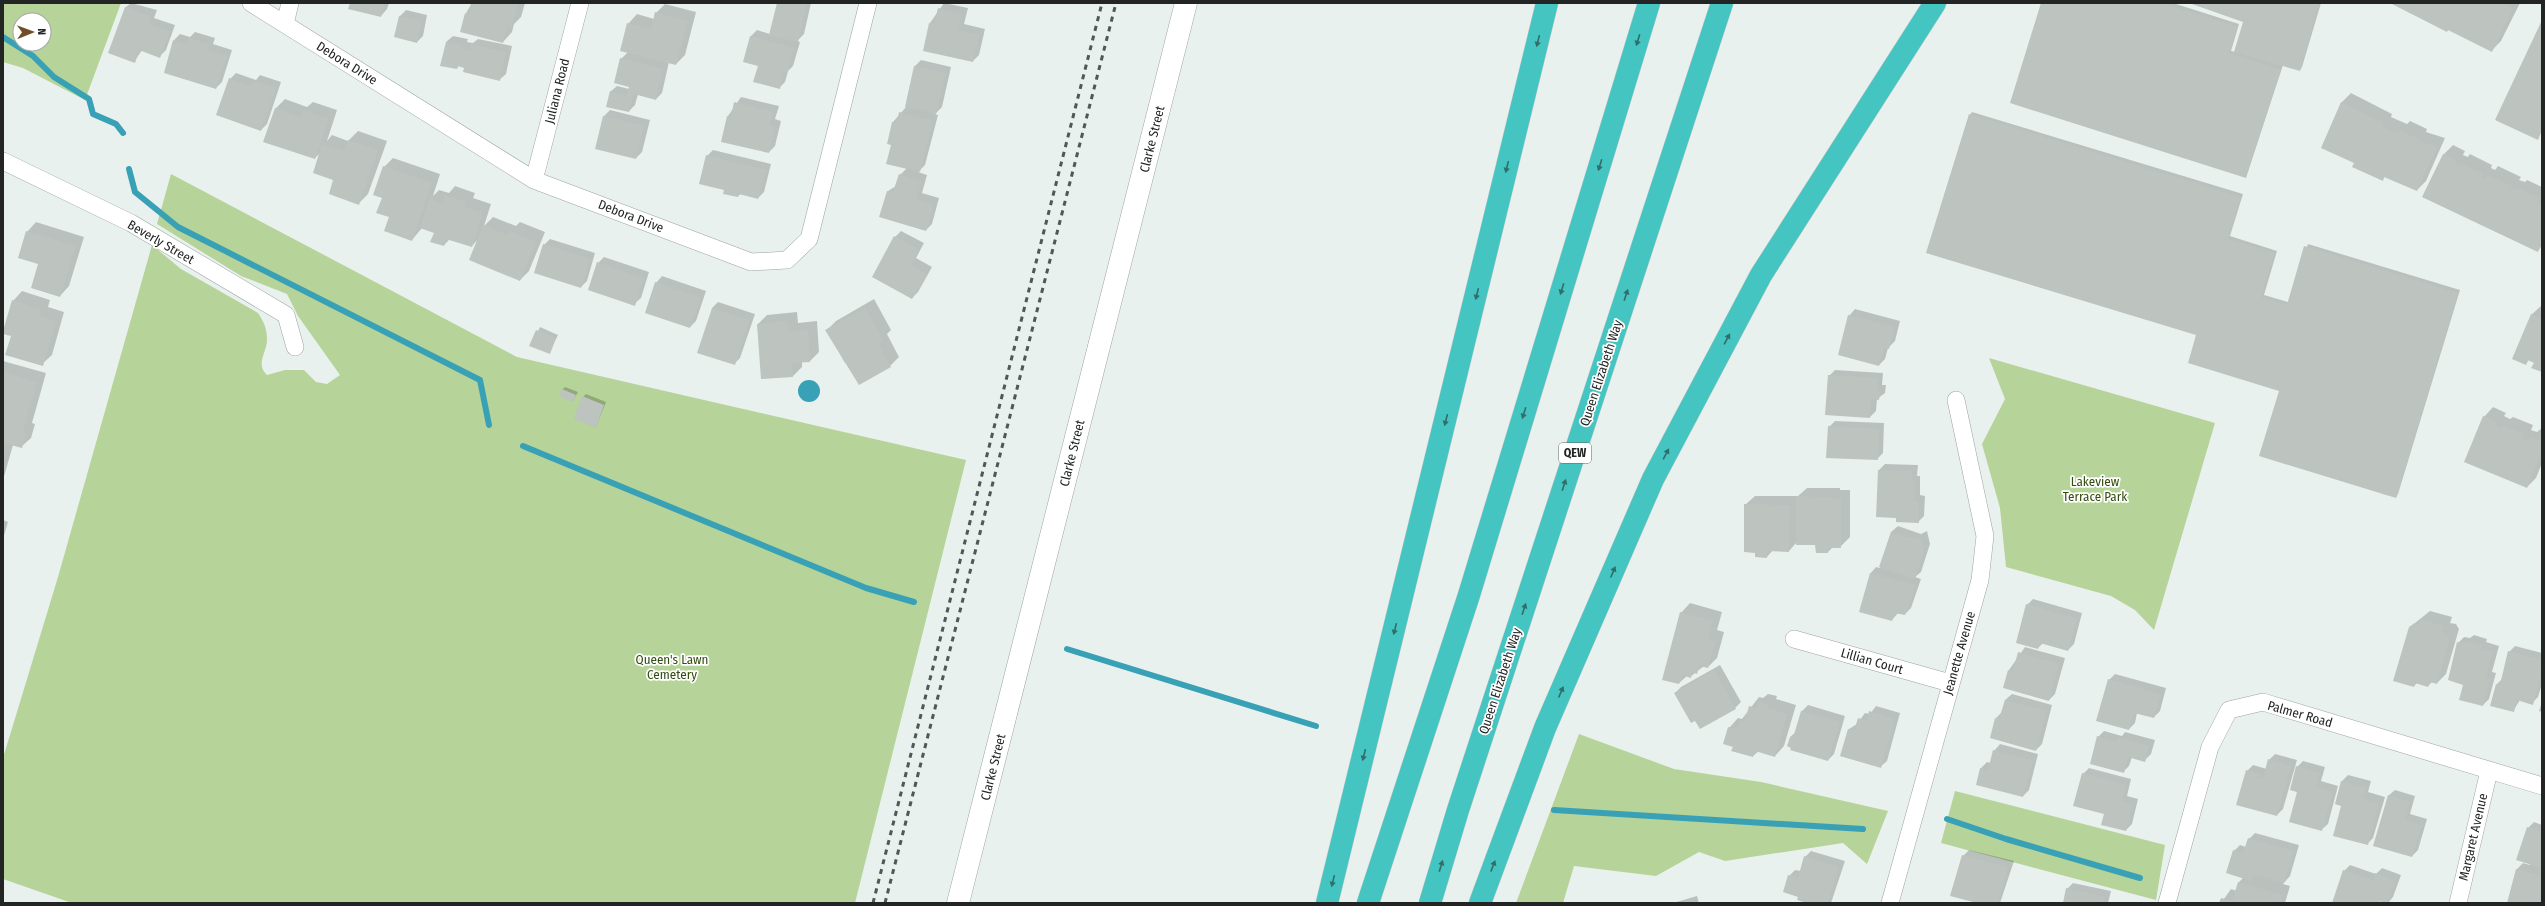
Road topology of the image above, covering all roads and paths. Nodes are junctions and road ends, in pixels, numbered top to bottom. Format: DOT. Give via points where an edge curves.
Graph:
graph roads {
  1 [pos="250,3"];
  2 [pos="290,3"];
  3 [pos="580,3"];
  4 [pos="868,3"];
  5 [pos="1186,3"];
  6 [pos="1547,3"];
  7 [pos="1649,3"];
  8 [pos="1722,3"];
  9 [pos="1935,3"];
  10 [pos="285,24"];
  11 [pos="3,161"];
  12 [pos="534,180"];
  13 [pos="295,347"];
  14 [pos="1956,400"];
  15 [pos="1794,639"];
  16 [pos="1950,683"];
  17 [pos="2489,771"];
  18 [pos="2542,786"];
  19 [pos="958,903"];
  20 [pos="1327,903"];
  21 [pos="1368,903"];
  22 [pos="1430,903"];
  23 [pos="1480,903"];
  24 [pos="1890,903"];
  25 [pos="2167,903"];
  26 [pos="2458,903"];
  1 -- 10 [label="street, Debora Drive"];
  2 -- 10 [label="street"];
  3 -- 12 [label="street, Juliana Road"];
  4 -- 12 [label="street, Debora Drive" via="809,239 787,260 751,262"];
  5 -- 19 [label="street, Clarke Street"];
  6 -- 20 [label="highway, one-way"];
  7 -- 21 [label="highway, one-way" via="1471,587"];
  22 -- 8 [label="highway, Queen Elizabeth Way / QEW, one-way" via="1460,802"];
  23 -- 9 [label="highway, one-way" via="1546,728 1653,479 1761,275"];
  10 -- 12 [label="street, Debora Drive"];
  11 -- 13 [label="street, Beverly Street" via="131,223 286,315"];
  14 -- 16 [label="street, Jeanette Avenue" via="1985,536 1980,580"];
  15 -- 16 [label="street, Lillian Court"];
  16 -- 24 [label="street, Jeanette Avenue"];
  17 -- 18 [label="street, Palmer Road"];
  17 -- 25 [label="street, Palmer Road" via="2264,702 2229,710 2210,747"];
  17 -- 26 [label="street, Margaret Avenue"];
}
